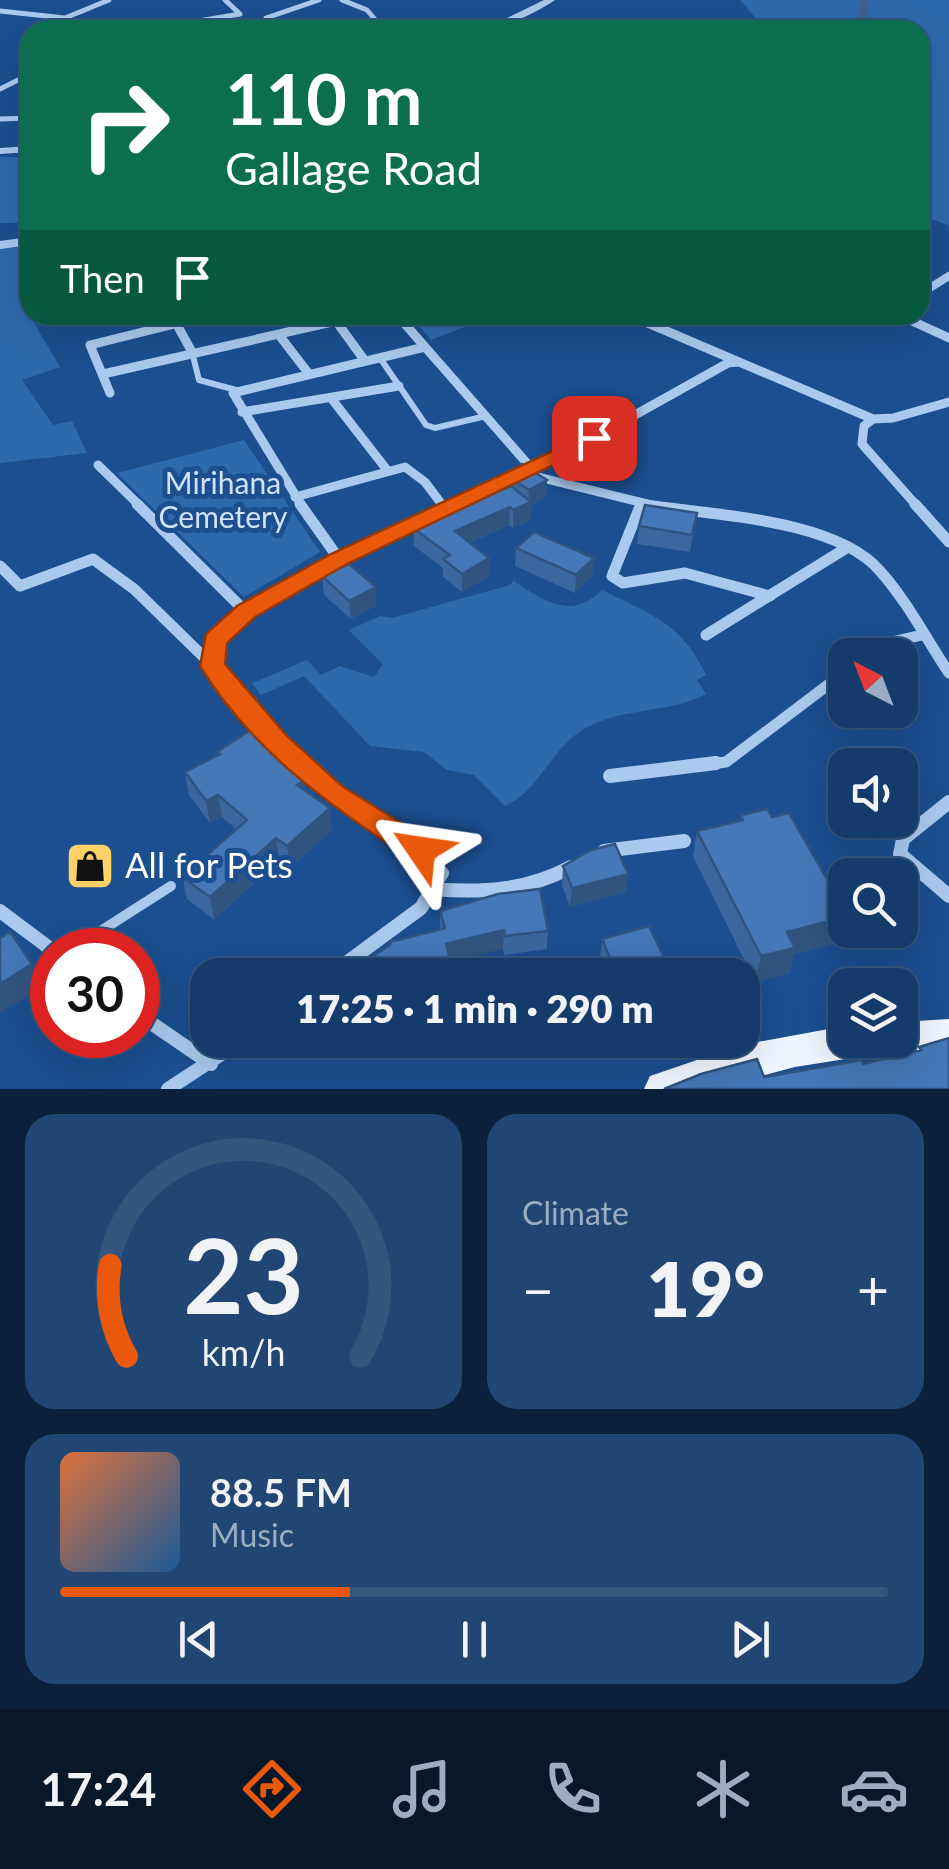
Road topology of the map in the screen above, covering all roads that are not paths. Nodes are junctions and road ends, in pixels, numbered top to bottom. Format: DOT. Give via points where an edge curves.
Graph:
graph roads {
  1 [pos="109,0"];
  2 [pos="225,0"];
  3 [pos="319,0"];
  4 [pos="342,0"];
  5 [pos="551,0"];
  6 [pos="0,11"];
  7 [pos="266,18"];
  8 [pos="205,20"];
  9 [pos="379,20"];
  10 [pos="510,20"];
  11 [pos="168,325"];
  12 [pos="177,325"];
  13 [pos="318,325"];
  14 [pos="339,325"];
  15 [pos="405,325"];
  16 [pos="657,325"];
  17 [pos="921,325"];
  18 [pos="279,334"];
  19 [pos="949,338"];
  20 [pos="425,348"];
  21 [pos="192,352"];
  22 [pos="380,358"];
  23 [pos="365,361"];
  24 [pos="738,362"];
  25 [pos="103,374"];
  26 [pos="309,374"];
  27 [pos="399,386"];
  28 [pos="236,390"];
  29 [pos="110,393"];
  30 [pos="331,398"];
  31 [pos="949,403"];
  32 [pos="242,412"];
  33 [pos="486,416"];
  34 [pos="873,419"];
  35 [pos="98,464"];
  36 [pos="387,470"];
  37 [pos="528,471"];
  38 [pos="295,496"];
  39 [pos="642,504"];
  40 [pos="443,506"];
  41 [pos="949,542"];
  42 [pos="848,547"];
  43 [pos="339,559"];
  44 [pos="0,566"];
  45 [pos="770,596"];
  46 [pos="246,612"];
  47 [pos="706,635"];
  48 [pos="922,635"];
  49 [pos="909,638"];
  50 [pos="212,666"];
  51 [pos="949,672"];
  52 [pos="828,685"];
  53 [pos="610,776"];
  54 [pos="949,802"];
  55 [pos="684,842"];
  56 [pos="592,855"];
  57 [pos="578,863"];
  58 [pos="171,886"];
  59 [pos="432,889"];
  60 [pos="949,896"];
  61 [pos="0,911"];
  62 [pos="105,928"];
  63 [pos="30,934"];
  64 [pos="353,958"];
  65 [pos="160,1029"];
  66 [pos="949,1036"];
  67 [pos="918,1037"];
  68 [pos="828,1044"];
  69 [pos="219,1058"];
  70 [pos="211,1064"];
  71 [pos="168,1089"];
  72 [pos="663,1089"];
  1 -- 6 [label="street" via="65,18"];
  2 -- 8 [label="street" via="240,14"];
  3 -- 7 [label="street"];
  4 -- 9 [label="street"];
  5 -- 10 [label="street"];
  11 -- 25 [label="street" via="90,345"];
  12 -- 21 [label="street"];
  13 -- 18 [label="street"];
  14 -- 23 [label="street"];
  15 -- 20 [label="street"];
  16 -- 24 [label="street"];
  17 -- 19 [label="street"];
  18 -- 21 [label="street"];
  18 -- 26 [label="street"];
  20 -- 22 [label="street"];
  20 -- 33 [label="street"];
  21 -- 25 [label="street"];
  21 -- 28 [label="lane" via="200,380"];
  22 -- 23 [label="street"];
  22 -- 27 [label="lane"];
  23 -- 26 [label="street"];
  24 -- 34 [label="street"];
  24 -- 37 [label="street"];
  25 -- 29 [label="street"];
  26 -- 28 [label="street"];
  27 -- 30 [label="street"];
  27 -- 33 [label="lane" via="435,428"];
  28 -- 32 [label="street"];
  30 -- 32 [label="street"];
  30 -- 36 [label="street"];
  31 -- 34 [label="street"];
  32 -- 38 [label="street"];
  33 -- 37 [label="street"];
  34 -- 41 [label="street" via="864,426 862,444"];
  35 -- 46 [label="street"];
  36 -- 38 [label="street"];
  36 -- 40 [label="street" via="405,467"];
  37 -- 39 [label="street"];
  37 -- 40 [label="street"];
  38 -- 43 [label="street"];
  39 -- 42 [label="street" via="795,528"];
  39 -- 45 [label="street" via="612,576 623,583 685,573"];
  40 -- 43 [label="street"];
  42 -- 45 [label="street"];
  42 -- 48 [label="street" via="879,569"];
  43 -- 46 [label="street"];
  44 -- 50 [label="street" via="20,586 93,559 134,589"];
  45 -- 47 [label="street"];
  46 -- 50 [label="street" via="215,640"];
  48 -- 49 [label="street"];
  48 -- 51 [label="street"];
  50 -- 59 [label="street" via="277,744 332,794 421,850 442,873"];
  52 -- 53 [label="street" via="726,762"];
  54 -- 60 [label="street" via="903,839 900,854"];
  55 -- 56 [label="street"];
  57 -- 59 [label="street" via="548,881 507,891"];
  58 -- 62 [label="lane"];
  59 -- 64 [label="street" via="420,908"];
  61 -- 63 [label="street"];
  65 -- 70 [label="street"];
  66 -- 67 [label="main road"];
  68 -- 72 [label="main road" via="714,1068"];
  69 -- 70 [label="street"];
  70 -- 71 [label="street"];
}
